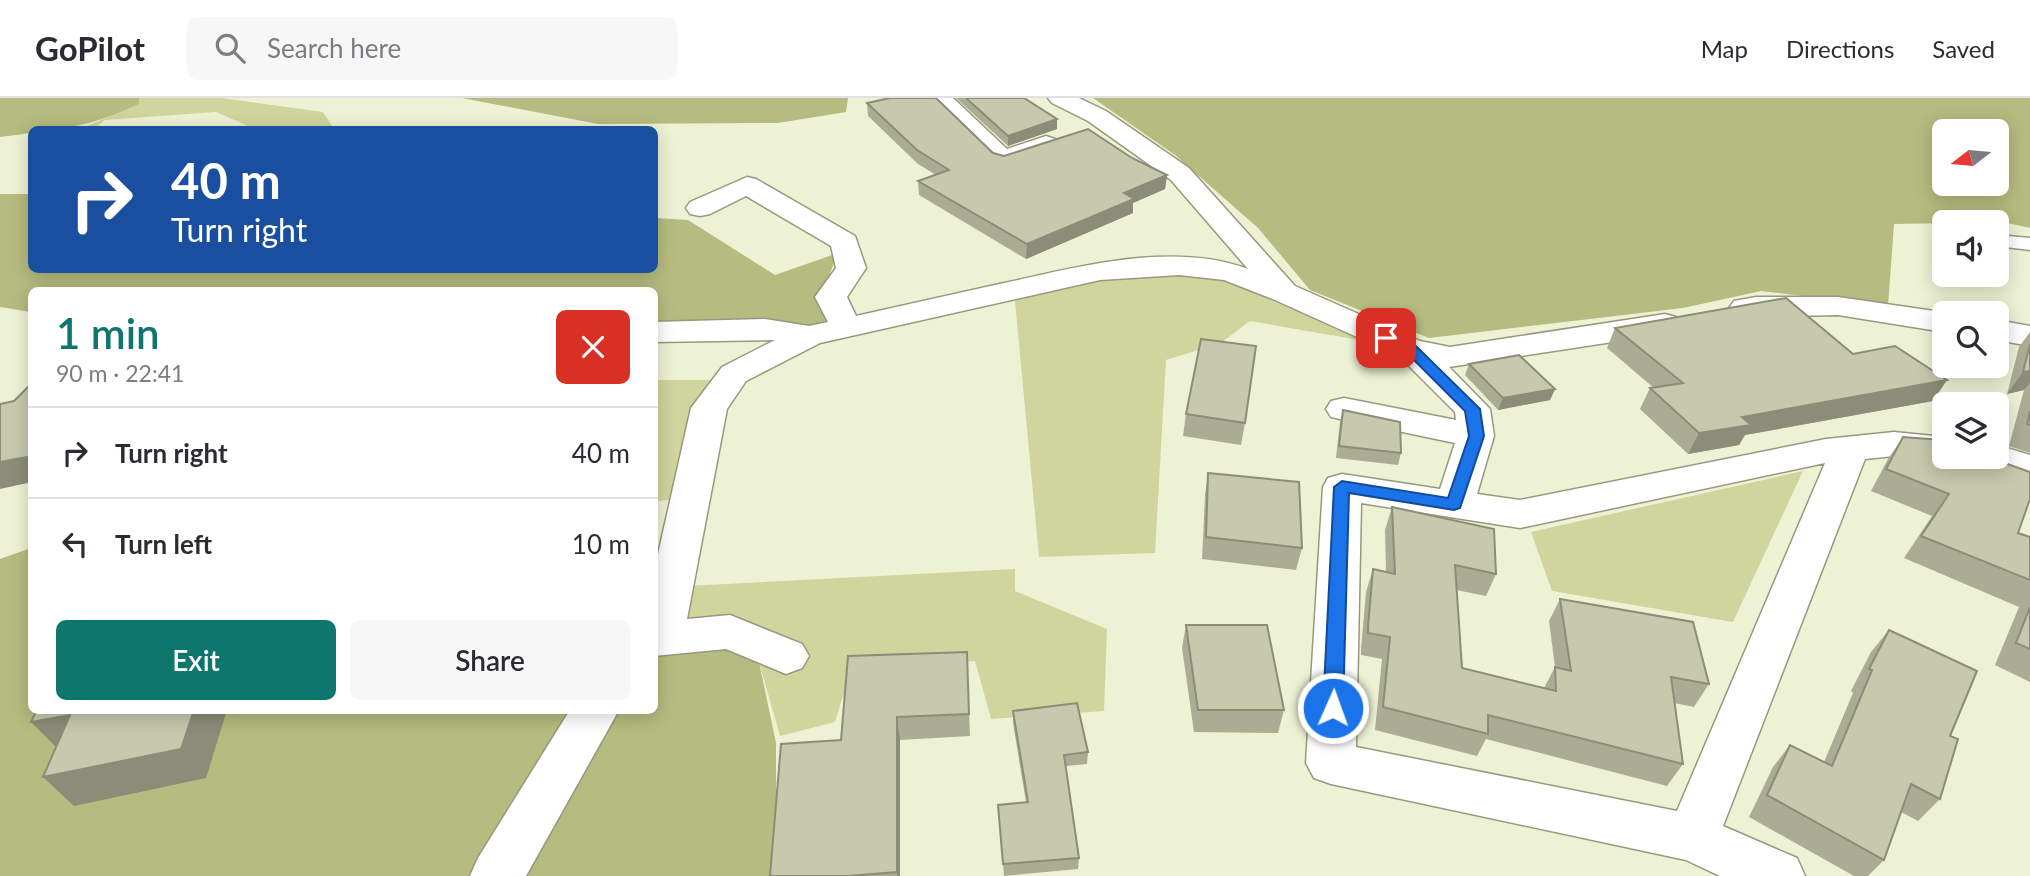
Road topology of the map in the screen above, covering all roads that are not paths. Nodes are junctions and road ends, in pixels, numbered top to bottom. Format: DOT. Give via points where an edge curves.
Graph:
graph roads {
  1 [pos="939,98"];
  2 [pos="1060,98"];
  3 [pos="1108,123"];
  4 [pos="700,208"];
  5 [pos="2009,242"];
  6 [pos="2030,244"];
  7 [pos="1286,293"];
  8 [pos="1932,320"];
  9 [pos="846,327"];
  10 [pos="658,332"];
  11 [pos="2009,332"];
  12 [pos="809,335"];
  13 [pos="2030,336"];
  14 [pos="1411,349"];
  15 [pos="1345,410"];
  16 [pos="1476,436"];
  17 [pos="1932,448"];
  18 [pos="1850,449"];
  19 [pos="2009,461"];
  20 [pos="2030,468"];
  21 [pos="1454,504"];
  22 [pos="668,552"];
  23 [pos="658,628"];
  24 [pos="658,639"];
  25 [pos="786,656"];
  26 [pos="594,714"];
  27 [pos="1692,838"];
  28 [pos="497,876"];
  29 [pos="1778,876"];
  1 -- 3 [label="street" via="1003,159"];
  2 -- 3 [label="street"];
  3 -- 7 [label="street" via="1180,174"];
  4 -- 9 [label="street" via="747,185 845,242 851,268 831,297"];
  5 -- 6 [label="lane"];
  7 -- 9 [label="street" via="1229,272 1140,267 1100,271"];
  7 -- 14 [label="street"];
  8 -- 14 [label="street" via="1838,306 1756,306 1450,357"];
  9 -- 12 [label="street"];
  10 -- 12 [label="street" via="765,329"];
  11 -- 13 [label="street"];
  12 -- 22 [label="street" via="734,374 709,408"];
  14 -- 16 [label="street" via="1472,409"];
  15 -- 16 [label="street"];
  16 -- 21 [label="street"];
  17 -- 18 [label="street" via="1894,444"];
  18 -- 21 [label="street" via="1520,514"];
  18 -- 27 [label="street"];
  19 -- 20 [label="street"];
  21 -- 27 [label="street" via="1342,487 1331,763"];
  22 -- 23 [label="street" via="666,618"];
  24 -- 25 [label="street" via="730,632"];
  26 -- 28 [label="street"];
  27 -- 29 [label="street"];
}
